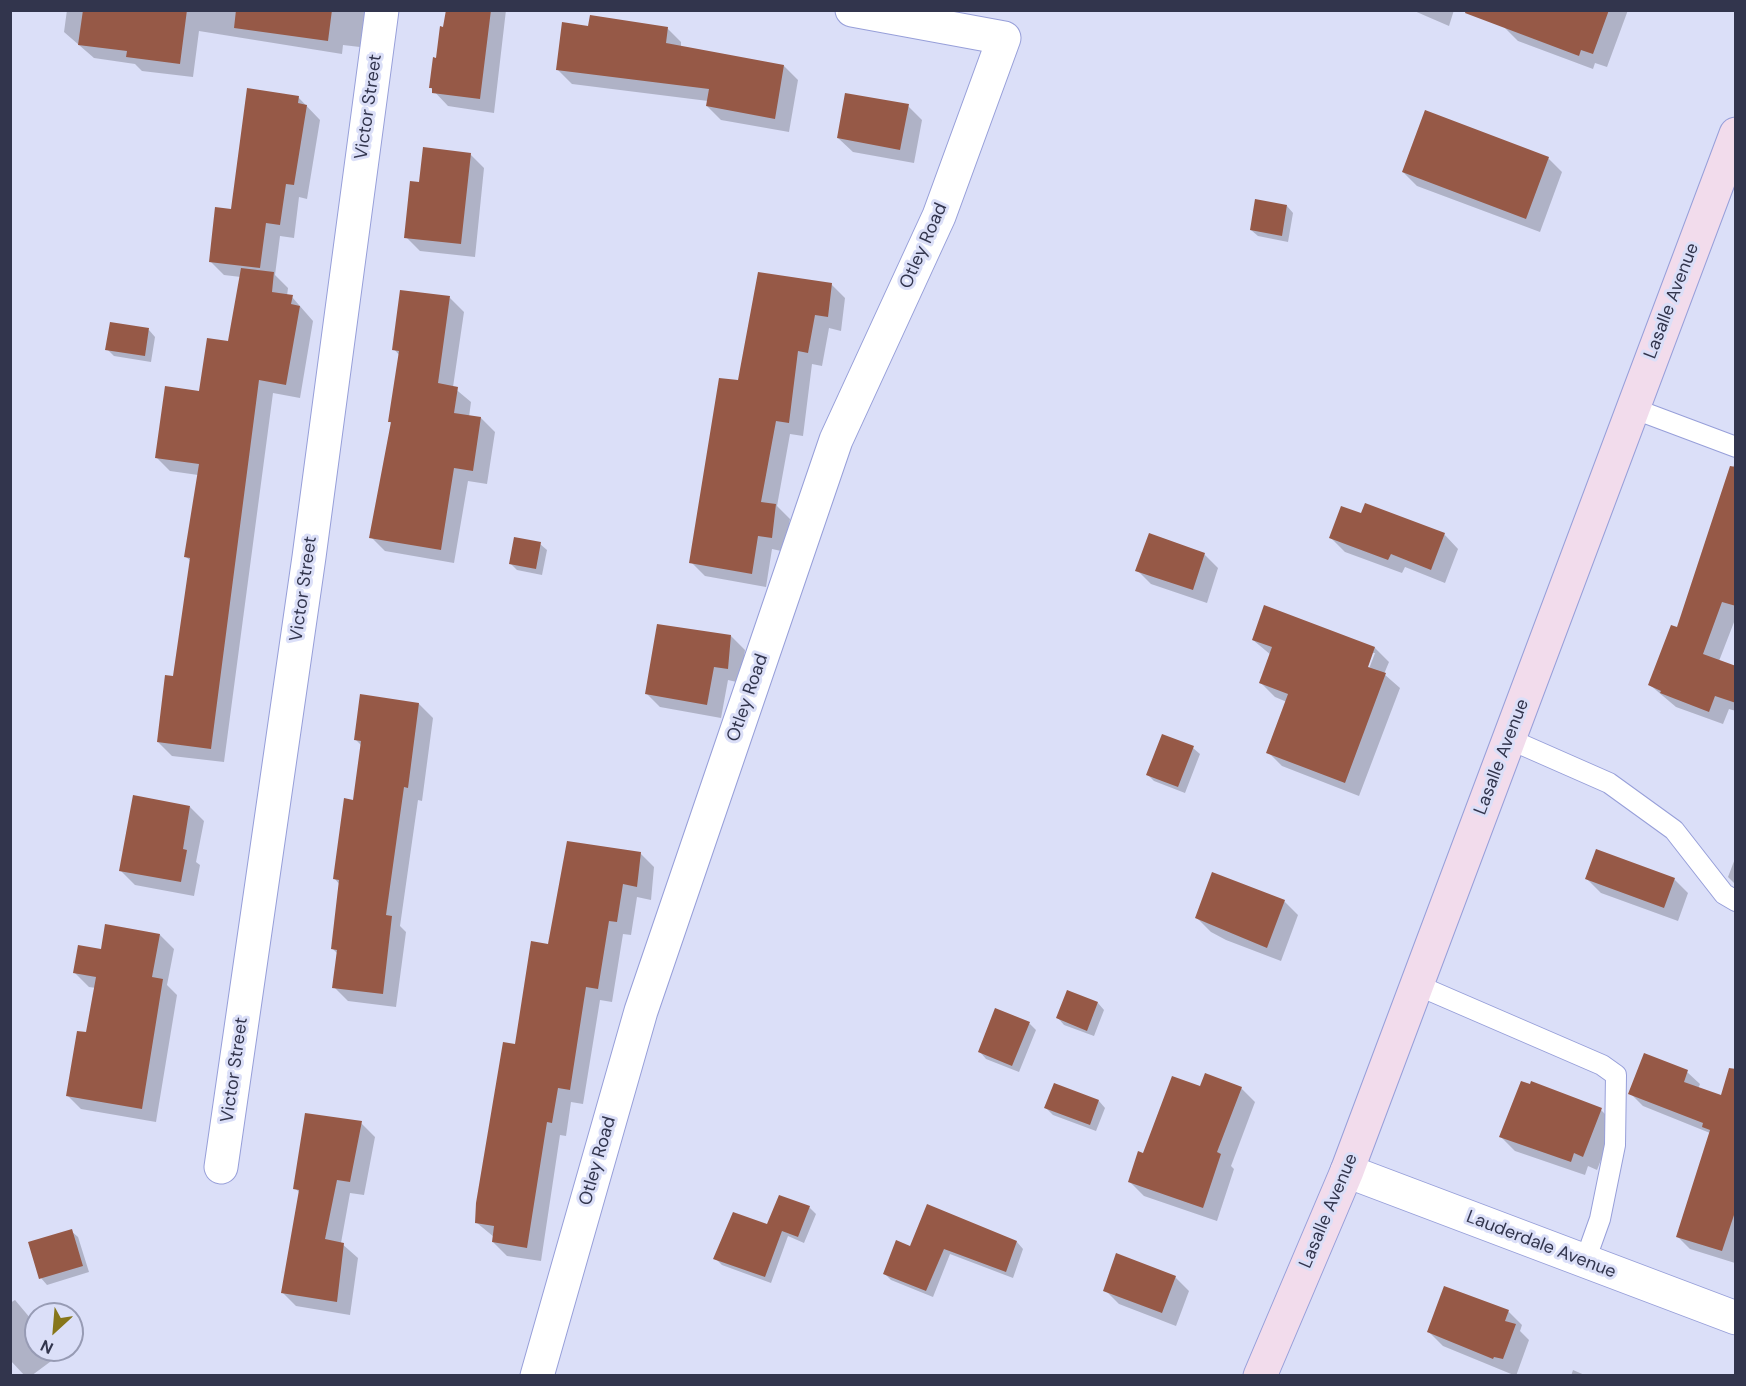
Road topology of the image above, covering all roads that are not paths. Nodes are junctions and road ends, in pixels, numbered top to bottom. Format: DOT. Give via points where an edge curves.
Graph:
graph roads {
  1 [pos="382,10"];
  2 [pos="852,10"];
  3 [pos="1736,134"];
  4 [pos="1632,408"];
  5 [pos="1736,447"];
  6 [pos="1509,739"];
  7 [pos="1736,901"];
  8 [pos="1417,985"];
  9 [pos="221,1167"];
  10 [pos="1347,1171"];
  11 [pos="1585,1262"];
  12 [pos="1736,1318"];
  13 [pos="537,1376"];
  14 [pos="1260,1376"];
  1 -- 9 [label="street, Victor Street"];
  2 -- 13 [label="street, Otley Road" via="1004,38 939,216 836,440 641,1011"];
  3 -- 4 [label="main road, Lasalle Avenue"];
  4 -- 5 [label="lane"];
  4 -- 6 [label="main road, Lasalle Avenue"];
  6 -- 7 [label="lane" via="1618,789 1674,830 1724,894"];
  6 -- 8 [label="main road, Lasalle Avenue"];
  8 -- 10 [label="main road, Lasalle Avenue"];
  8 -- 11 [label="lane" via="1602,1065 1616,1075 1615,1145 1600,1219"];
  10 -- 11 [label="street, Lauderdale Avenue"];
  10 -- 14 [label="main road, Lasalle Avenue"];
  11 -- 12 [label="street, Lauderdale Avenue"];
}
